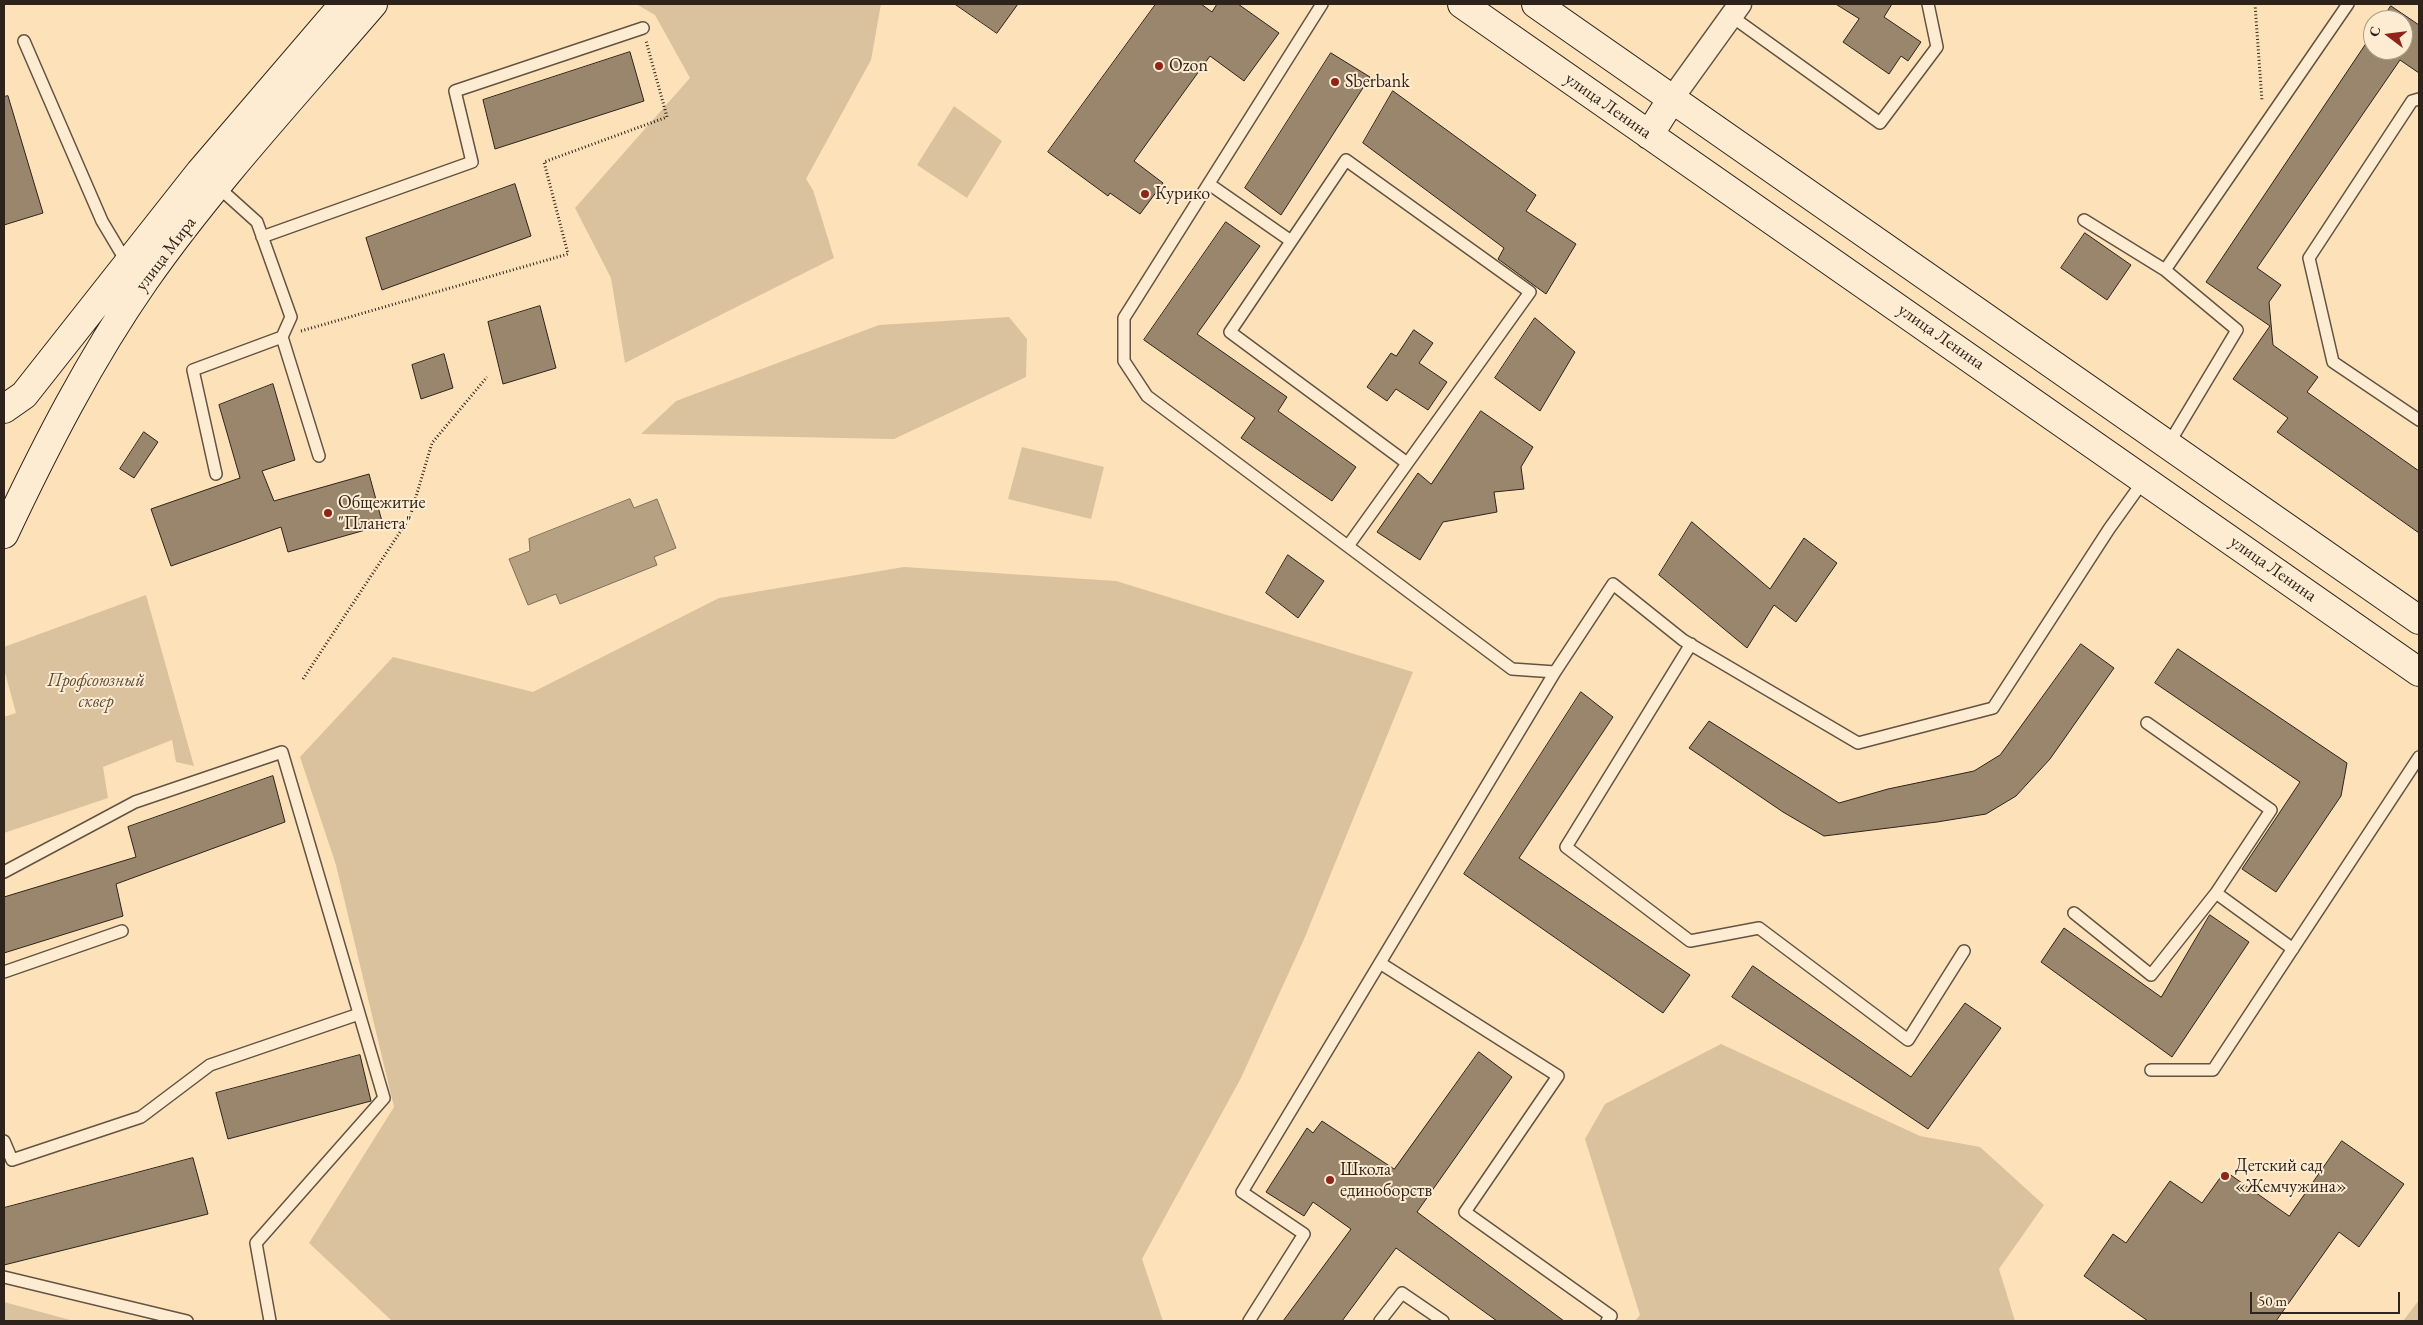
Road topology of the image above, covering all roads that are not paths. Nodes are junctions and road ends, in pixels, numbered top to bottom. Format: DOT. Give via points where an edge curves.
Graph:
graph roads {
  1 [pos="344,4"];
  2 [pos="373,4"];
  3 [pos="1322,4"];
  4 [pos="1462,4"];
  5 [pos="1536,4"];
  6 [pos="1928,4"];
  7 [pos="2348,4"];
  8 [pos="1735,10"];
  9 [pos="643,28"];
  10 [pos="24,41"];
  11 [pos="1673,97"];
  12 [pos="2419,98"];
  13 [pos="1649,135"];
  14 [pos="209,180"];
  15 [pos="1209,184"];
  16 [pos="2084,220"];
  17 [pos="262,237"];
  18 [pos="1292,241"];
  19 [pos="2165,270"];
  20 [pos="136,271"];
  21 [pos="282,336"];
  22 [pos="4,409"];
  23 [pos="2419,420"];
  24 [pos="2167,446"];
  25 [pos="319,456"];
  26 [pos="1407,463"];
  27 [pos="216,474"];
  28 [pos="2144,479"];
  29 [pos="4,534"];
  30 [pos="1348,546"];
  31 [pos="2419,620"];
  32 [pos="1691,644"];
  33 [pos="1554,672"];
  34 [pos="2419,672"];
  35 [pos="2147,723"];
  36 [pos="2419,757"];
  37 [pos="4,872"];
  38 [pos="2216,892"];
  39 [pos="2074,914"];
  40 [pos="122,931"];
  41 [pos="2293,949"];
  42 [pos="1964,951"];
  43 [pos="1380,963"];
  44 [pos="4,972"];
  45 [pos="359,1014"];
  46 [pos="2151,1070"];
  47 [pos="5,1149"];
  48 [pos="4,1277"];
  49 [pos="187,1321"];
  50 [pos="270,1321"];
  51 [pos="1249,1321"];
  52 [pos="1380,1321"];
  53 [pos="1443,1321"];
  54 [pos="1607,1321"];
  1 -- 14 [label="main road, улица Мира"];
  2 -- 14 [label="main road, улица Мира"];
  3 -- 15 [label="lane"];
  4 -- 13 [label="main road, улица Ленина"];
  5 -- 11 [label="main road"];
  6 -- 8 [label="lane" via="1937,47 1880,123"];
  7 -- 19 [label="lane"];
  8 -- 11 [label="street"];
  9 -- 17 [label="lane" via="455,91 472,162"];
  10 -- 20 [label="lane" via="102,221"];
  11 -- 13 [label="main road"];
  11 -- 24 [label="main road"];
  12 -- 23 [label="lane" via="2412,101 2308,258 2333,362"];
  13 -- 28 [label="main road, улица Ленина"];
  14 -- 17 [label="lane" via="257,222"];
  14 -- 20 [label="main road, улица Мира"];
  15 -- 18 [label="lane"];
  15 -- 30 [label="lane" via="1124,318 1124,361 1147,396"];
  16 -- 19 [label="lane"];
  17 -- 21 [label="lane" via="291,317"];
  18 -- 26 [label="lane" via="1230,332"];
  18 -- 26 [label="lane" via="1346,160 1530,292"];
  19 -- 24 [label="lane" via="2237,330"];
  20 -- 22 [label="main road, улица Мира" via="24,395"];
  20 -- 29 [label="main road, улица Мира" via="111,332"];
  21 -- 25 [label="lane"];
  21 -- 27 [label="lane" via="193,370"];
  24 -- 28 [label="main road"];
  24 -- 31 [label="main road"];
  26 -- 30 [label="lane"];
  28 -- 32 [label="lane" via="1993,708 1858,743"];
  28 -- 34 [label="main road, улица Ленина"];
  30 -- 33 [label="lane" via="1512,669"];
  32 -- 33 [label="lane" via="1613,584"];
  32 -- 42 [label="lane" via="1566,847 1690,940 1759,928 1908,1040"];
  33 -- 43 [label="lane"];
  35 -- 38 [label="lane" via="2271,810"];
  36 -- 41 [label="lane"];
  37 -- 45 [label="lane" via="135,802 282,752"];
  38 -- 39 [label="lane" via="2151,975"];
  38 -- 41 [label="lane"];
  40 -- 44 [label="lane"];
  41 -- 46 [label="lane" via="2213,1070"];
  43 -- 51 [label="lane" via="1242,1192 1304,1234"];
  43 -- 54 [label="lane" via="1558,1076 1465,1212 1611,1316"];
  45 -- 47 [label="lane" via="210,1065 141,1117 12,1160"];
  45 -- 50 [label="lane" via="384,1098 256,1243"];
  48 -- 49 [label="lane"];
  52 -- 53 [label="lane" via="1402,1293"];
}
